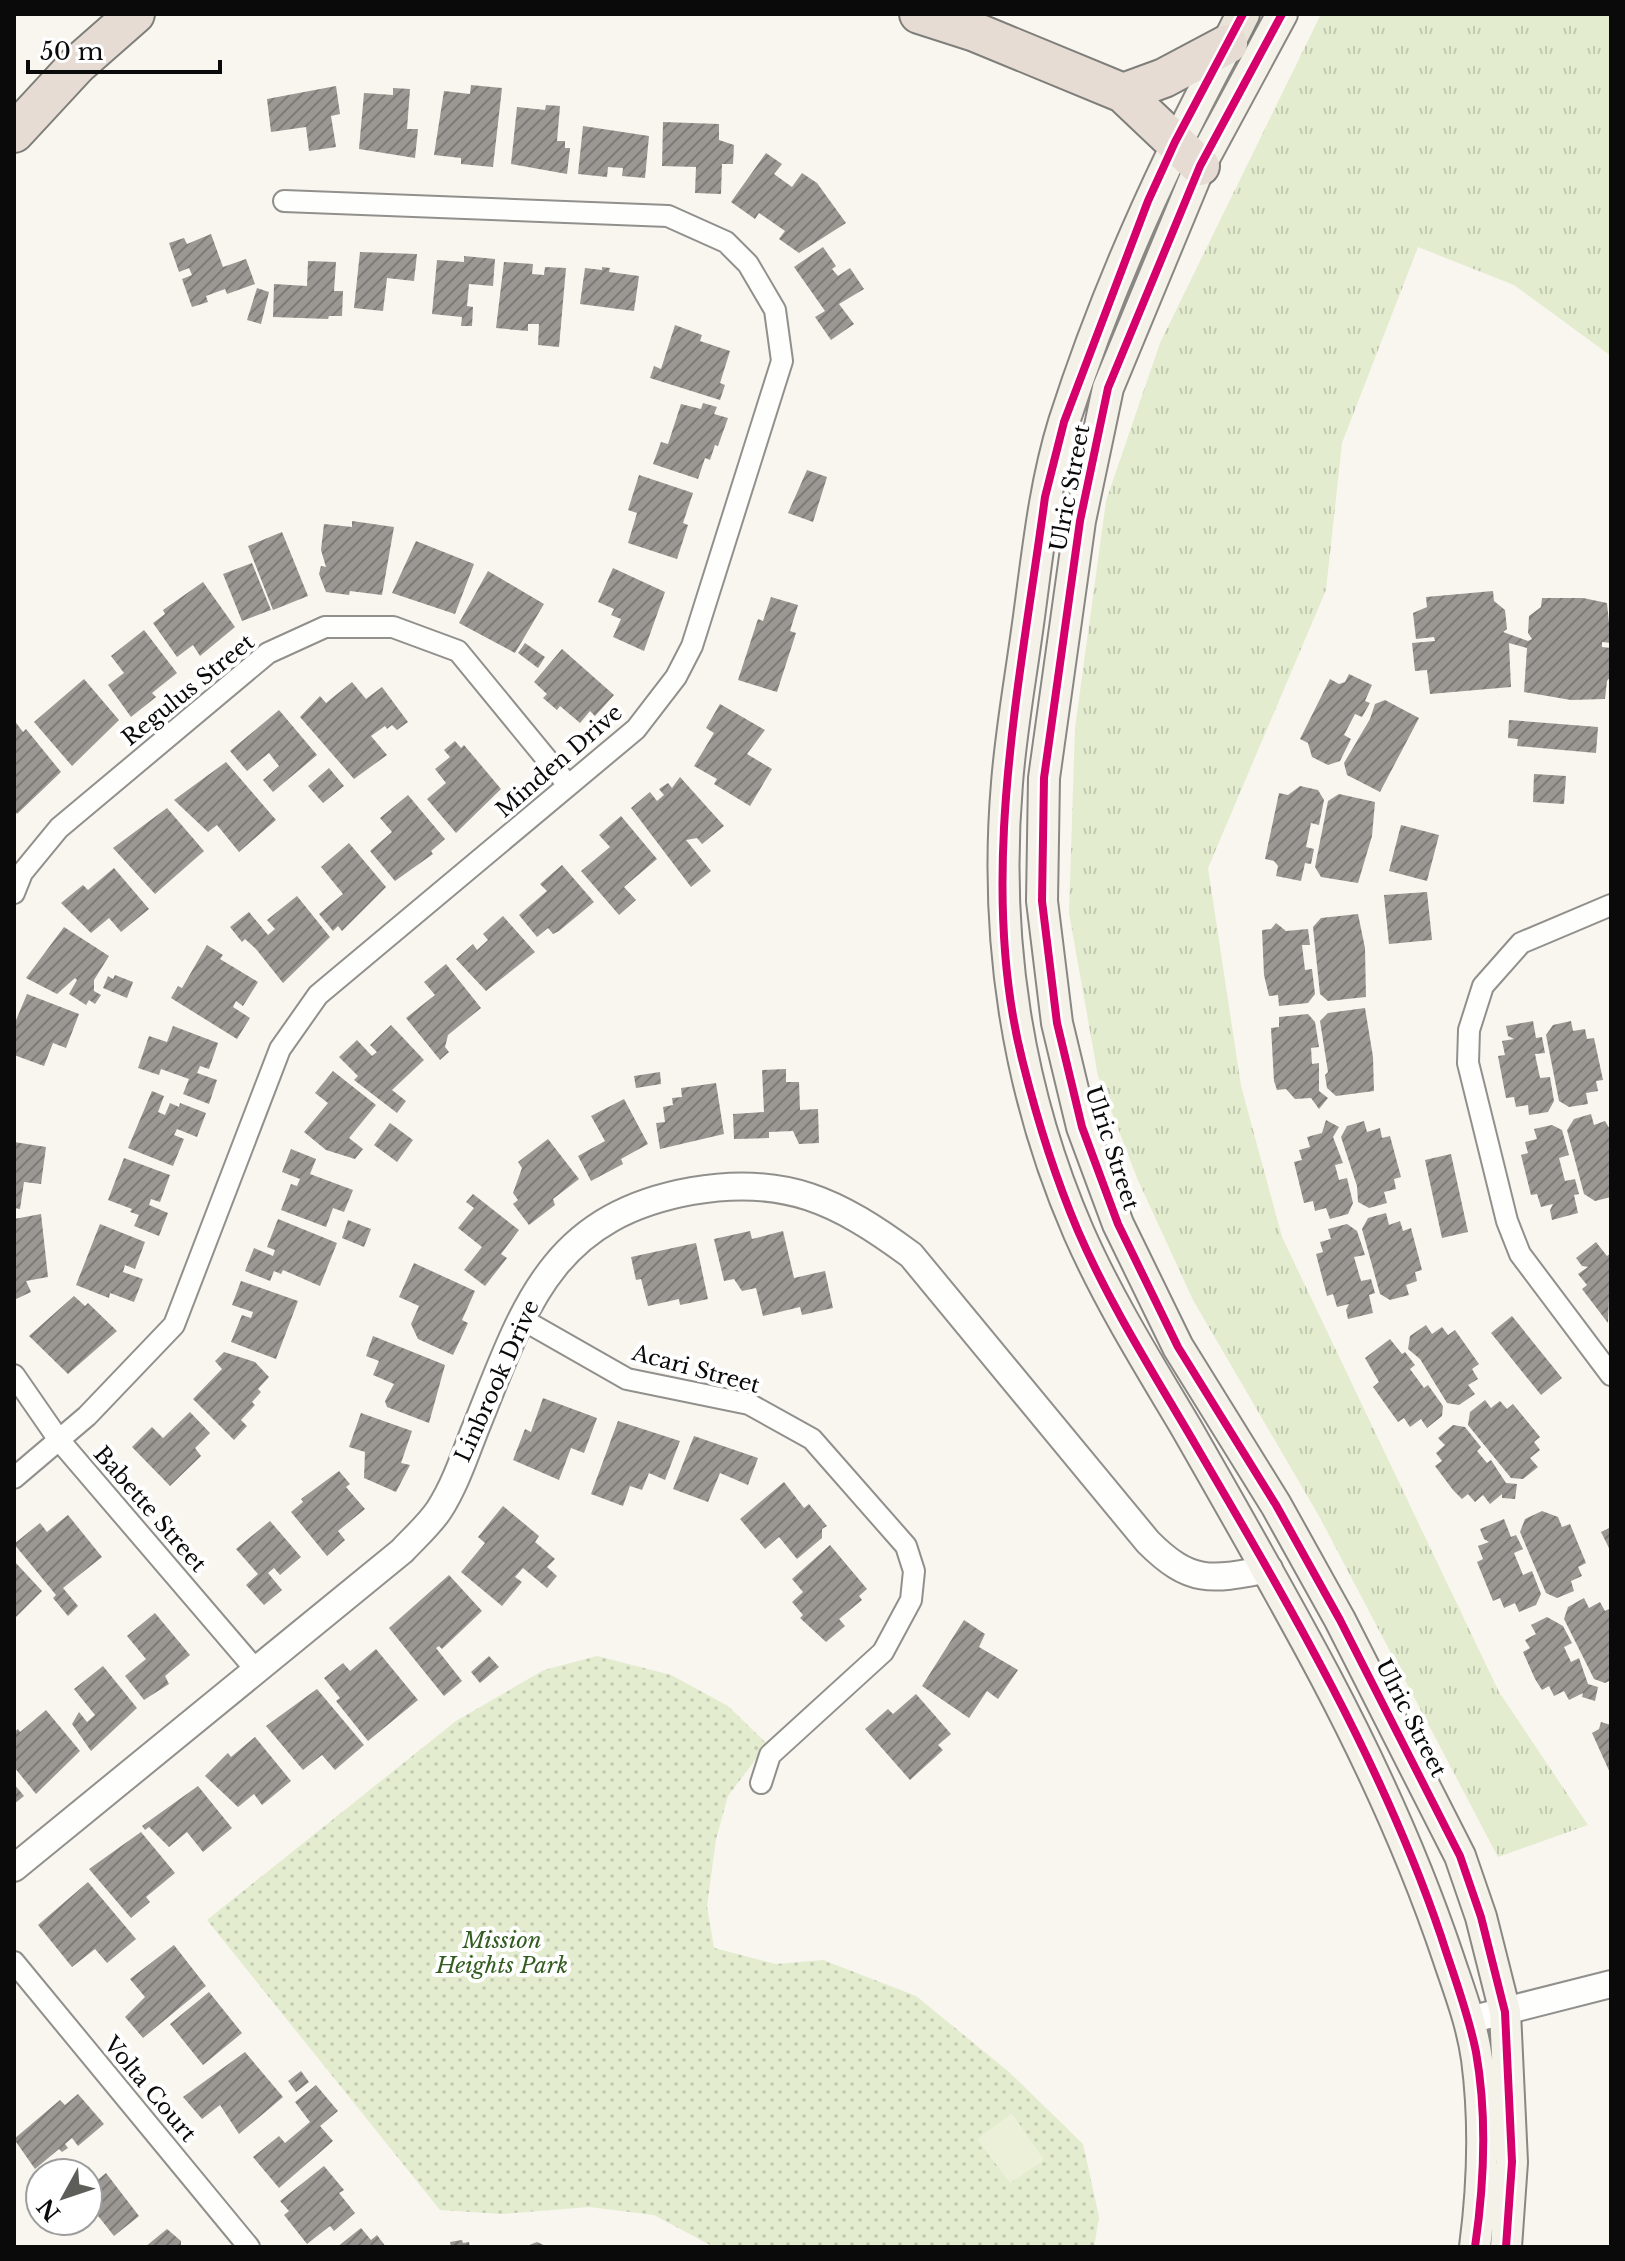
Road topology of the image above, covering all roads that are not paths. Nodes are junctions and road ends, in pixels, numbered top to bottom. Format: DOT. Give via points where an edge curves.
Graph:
graph roads {
  1 [pos="135,14"];
  2 [pos="919,14"];
  3 [pos="1282,14"];
  4 [pos="1236,29"];
  5 [pos="1123,93"];
  6 [pos="14,133"];
  7 [pos="1187,154"];
  8 [pos="284,201"];
  9 [pos="568,785"];
  10 [pos="14,893"];
  11 [pos="1611,905"];
  12 [pos="520,1318"];
  13 [pos="14,1375"];
  14 [pos="1611,1375"];
  15 [pos="59,1440"];
  16 [pos="14,1478"];
  17 [pos="1276,1505"];
  18 [pos="1269,1569"];
  19 [pos="1340,1620"];
  20 [pos="256,1670"];
  21 [pos="761,1783"];
  22 [pos="14,1868"];
  23 [pos="14,1962"];
  24 [pos="1611,1984"];
  25 [pos="1505,2012"];
  26 [pos="1469,2020"];
  27 [pos="249,2247"];
  28 [pos="1475,2247"];
  29 [pos="1506,2247"];
  1 -- 6 [label="highway" via="77,65"];
  2 -- 5 [label="highway"];
  3 -- 7 [label="main road, Ulric Street"];
  4 -- 5 [label="highway" via="1164,78"];
  4 -- 7 [label="main road, Ulric Street"];
  5 -- 7 [label="highway"];
  7 -- 17 [label="main road, Ulric Street" via="1108,388 1080,521 1044,778 1042,901 1057,1023 1078,1112 1118,1224 1178,1347"];
  7 -- 18 [label="main road, Ulric Street" via="1069,409 1045,497 1007,783 1003,885 1008,976 1021,1058 1078,1232 1119,1314"];
  8 -- 9 [label="street, Minden Drive" via="668,216 726,242 748,264 775,310 782,361 692,646 676,677 636,729"];
  9 -- 10 [label="street, Regulus Street" via="458,651 393,627 325,627 268,653 59,828 22,873"];
  9 -- 15 [label="street, Minden Drive" via="318,995 280,1049 174,1325"];
  11 -- 14 [label="street" via="1521,943 1483,986 1469,1030 1468,1063 1520,1254"];
  12 -- 18 [label="street, Linbrook Drive" via="557,1259 611,1217 644,1202 726,1185 765,1185 808,1195 862,1219 911,1255 1172,1566 1201,1577"];
  12 -- 20 [label="street, Linbrook Drive" via="439,1510 402,1551"];
  12 -- 21 [label="street, Acari Street" via="627,1379 749,1404 812,1439 906,1546 914,1571 911,1600 883,1652 770,1755"];
  13 -- 15 [label="street, Babette Street"];
  15 -- 16 [label="street, Minden Drive"];
  15 -- 20 [label="street, Babette Street"];
  17 -- 18 [label="main road"];
  17 -- 19 [label="main road, Ulric Street"];
  18 -- 19 [label="main road"];
  18 -- 26 [label="main road, Ulric Street" via="1416,1862"];
  19 -- 25 [label="main road, Ulric Street" via="1460,1856"];
  20 -- 22 [label="street, Linbrook Drive"];
  23 -- 27 [label="street, Volta Court"];
  24 -- 25 [label="street"];
  25 -- 26 [label="street"];
  25 -- 29 [label="main road, Ulric Street" via="1512,2162"];
  26 -- 28 [label="main road, Ulric Street" via="1480,2100 1481,2204"];
}
